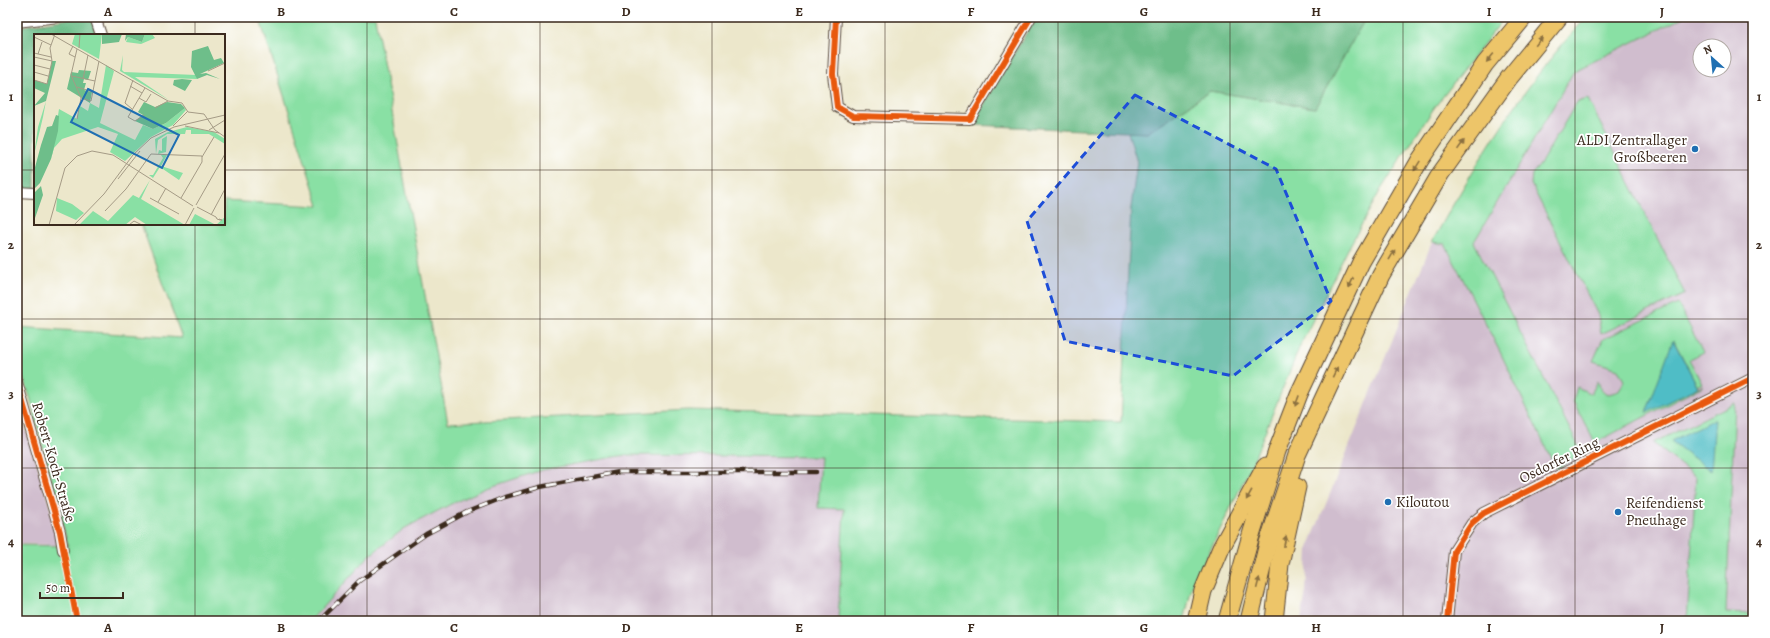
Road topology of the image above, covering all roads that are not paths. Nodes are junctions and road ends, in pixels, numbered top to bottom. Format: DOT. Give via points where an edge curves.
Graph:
graph roads {
  1 [pos="58,17"];
  2 [pos="95,17"];
  3 [pos="836,17"];
  4 [pos="1031,17"];
  5 [pos="1524,17"];
  6 [pos="1559,17"];
  7 [pos="17,22"];
  8 [pos="101,34"];
  9 [pos="17,192"];
  10 [pos="34,193"];
  11 [pos="1753,378"];
  12 [pos="17,382"];
  13 [pos="1318,407"];
  14 [pos="1277,451"];
  15 [pos="63,550"];
  16 [pos="1196,621"];
  17 [pos="1227,621"];
  18 [pos="1249,621"];
  19 [pos="1274,621"];
  20 [pos="1447,621"];
  1 -- 7 [label="street"];
  2 -- 8 [label="street"];
  3 -- 4 [label="street" via="833,74 837,107 853,116 970,119"];
  5 -- 14 [label="highway, one-way" via="1485,64 1396,199 1361,262 1299,394"];
  13 -- 6 [label="highway, one-way" via="1381,275 1434,185 1509,78"];
  9 -- 10 [label="street"];
  11 -- 20 [label="street, Osdorfer Ring" via="1484,513 1472,523 1454,551"];
  12 -- 15 [label="street, Robert-Koch-Straße"];
  18 -- 13 [label="highway, one-way" via="1268,543 1296,455"];
  19 -- 13 [label="highway, one-way" via="1280,564 1294,495"];
  14 -- 16 [label="highway, one-way" via="1264,468 1221,548 1203,591"];
  14 -- 17 [label="highway"];
}
